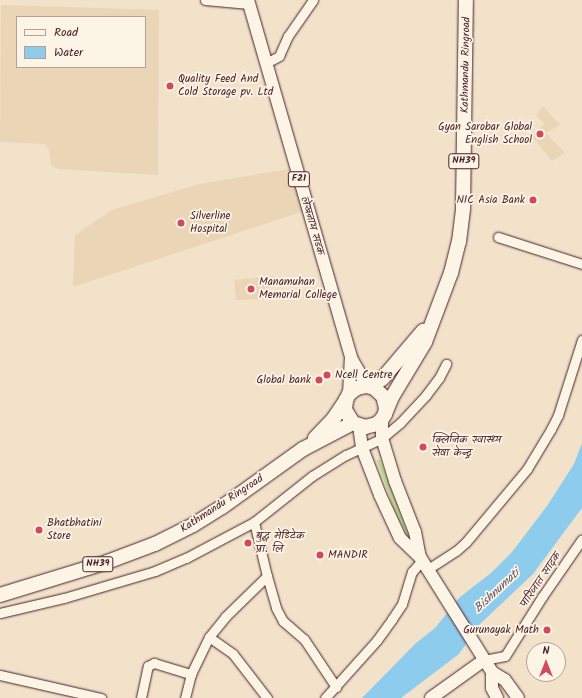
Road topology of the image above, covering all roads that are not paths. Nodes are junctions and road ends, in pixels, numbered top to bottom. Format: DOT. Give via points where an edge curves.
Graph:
graph roads {
  1 [pos="205,0"];
  2 [pos="313,0"];
  3 [pos="466,0"];
  4 [pos="248,2"];
  5 [pos="266,63"];
  6 [pos="498,237"];
  7 [pos="582,264"];
  8 [pos="434,318"];
  9 [pos="582,340"];
  10 [pos="351,358"];
  11 [pos="446,364"];
  12 [pos="368,386"];
  13 [pos="347,397"];
  14 [pos="383,417"];
  15 [pos="356,425"];
  16 [pos="382,438"];
  17 [pos="362,448"];
  18 [pos="303,449"];
  19 [pos="254,522"];
  20 [pos="582,539"];
  21 [pos="423,562"];
  22 [pos="266,576"];
  23 [pos="0,595"];
  24 [pos="0,614"];
  25 [pos="209,637"];
  26 [pos="484,660"];
  27 [pos="492,672"];
  28 [pos="191,674"];
  29 [pos="0,675"];
  30 [pos="336,687"];
  31 [pos="100,698"];
  32 [pos="140,698"];
  33 [pos="185,698"];
  34 [pos="267,698"];
  35 [pos="325,698"];
  36 [pos="431,698"];
  37 [pos="497,698"];
  38 [pos="518,698"];
  1 -- 4 [label="street"];
  2 -- 5 [label="street" via="288,36 278,56"];
  3 -- 8 [label="highway, Kathmandu Ringroad / NH39" via="462,227 451,273"];
  4 -- 5 [label="main road, लेखनाथ सडक / F21"];
  5 -- 10 [label="main road, लेखनाथ सडक / F21"];
  6 -- 7 [label="street"];
  8 -- 12 [label="highway, Kathmandu Ringroad / NH39" via="383,378"];
  8 -- 14 [label="highway, Kathmandu Ringroad / NH39" via="425,342"];
  9 -- 21 [label="street" via="558,415 542,446 466,542 456,551"];
  10 -- 12 [label="main road, लेखनाथ सडक / F21"];
  10 -- 13 [label="main road, लेखनाथ सडक / F21"];
  11 -- 16 [label="street" via="439,378 409,415"];
  12 -- 13 [label="highway, Kathmandu Ringroad / NH39" via="357,388"];
  12 -- 14 [label="highway" via="383,396 386,408"];
  13 -- 15 [label="highway" via="345,410"];
  13 -- 18 [label="highway, Kathmandu Ringroad / NH39" via="334,418"];
  14 -- 15 [label="highway, Kathmandu Ringroad / NH39" via="371,426"];
  14 -- 16 [label="main road"];
  15 -- 17 [label="main road"];
  15 -- 18 [label="highway, Kathmandu Ringroad / NH39"];
  16 -- 17 [label="street"];
  16 -- 21 [label="main road"];
  17 -- 19 [label="street" via="312,476"];
  17 -- 21 [label="main road" via="400,538"];
  18 -- 23 [label="highway, Kathmandu Ringroad / NH39" via="222,507 155,544 107,562"];
  19 -- 22 [label="street"];
  19 -- 24 [label="street" via="155,572"];
  20 -- 26 [label="street, पारिजात सादक" via="505,656"];
  21 -- 26 [label="main road"];
  21 -- 30 [label="street" via="412,572 402,604 377,640"];
  22 -- 25 [label="street"];
  22 -- 30 [label="street" via="283,621 304,639"];
  25 -- 28 [label="street"];
  25 -- 34 [label="street" via="233,654"];
  26 -- 27 [label="main road"];
  26 -- 36 [label="main road"];
  27 -- 37 [label="main road" via="492,688"];
  27 -- 38 [label="main road" via="505,680"];
  28 -- 32 [label="street" via="154,664 148,666"];
  28 -- 33 [label="street"];
  29 -- 31 [label="street"];
  30 -- 35 [label="street"];
}
